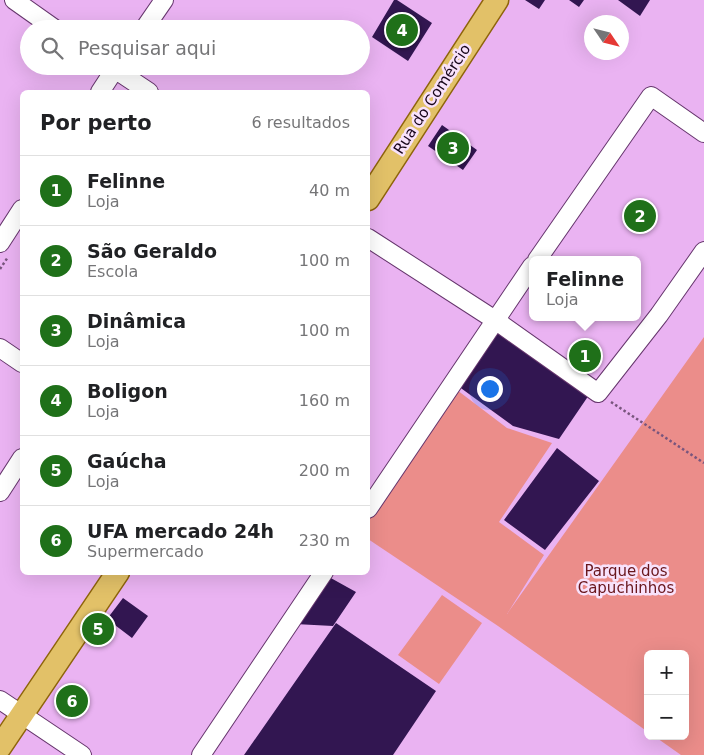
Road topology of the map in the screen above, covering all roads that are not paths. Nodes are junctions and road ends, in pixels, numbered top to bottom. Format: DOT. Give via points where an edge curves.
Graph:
graph roads {
  1 [pos="14,0"];
  2 [pos="164,0"];
  3 [pos="497,0"];
  4 [pos="42,20"];
  5 [pos="150,20"];
  6 [pos="110,75"];
  7 [pos="125,75"];
  8 [pos="101,90"];
  9 [pos="146,90"];
  10 [pos="704,133"];
  11 [pos="370,195"];
  12 [pos="20,213"];
  13 [pos="370,239"];
  14 [pos="0,244"];
  15 [pos="704,251"];
  16 [pos="540,256"];
  17 [pos="529,270"];
  18 [pos="495,320"];
  19 [pos="0,348"];
  20 [pos="20,362"];
  21 [pos="20,461"];
  22 [pos="0,492"];
  23 [pos="370,506"];
  24 [pos="116,575"];
  25 [pos="322,575"];
  26 [pos="0,700"];
  27 [pos="22,714"];
  28 [pos="0,747"];
  29 [pos="82,755"];
  30 [pos="201,755"];
  1 -- 4 [label="street"];
  2 -- 5 [label="street"];
  3 -- 11 [label="main road, Rua do Comércio"];
  6 -- 8 [label="street"];
  7 -- 9 [label="street"];
  10 -- 16 [label="street" via="651,96"];
  12 -- 14 [label="street"];
  13 -- 18 [label="street"];
  15 -- 18 [label="street" via="598,393"];
  17 -- 18 [label="street"];
  18 -- 23 [label="street"];
  19 -- 20 [label="street"];
  21 -- 22 [label="street"];
  24 -- 27 [label="main road"];
  25 -- 30 [label="street"];
  26 -- 27 [label="street"];
  27 -- 28 [label="main road"];
  27 -- 29 [label="street"];
}
